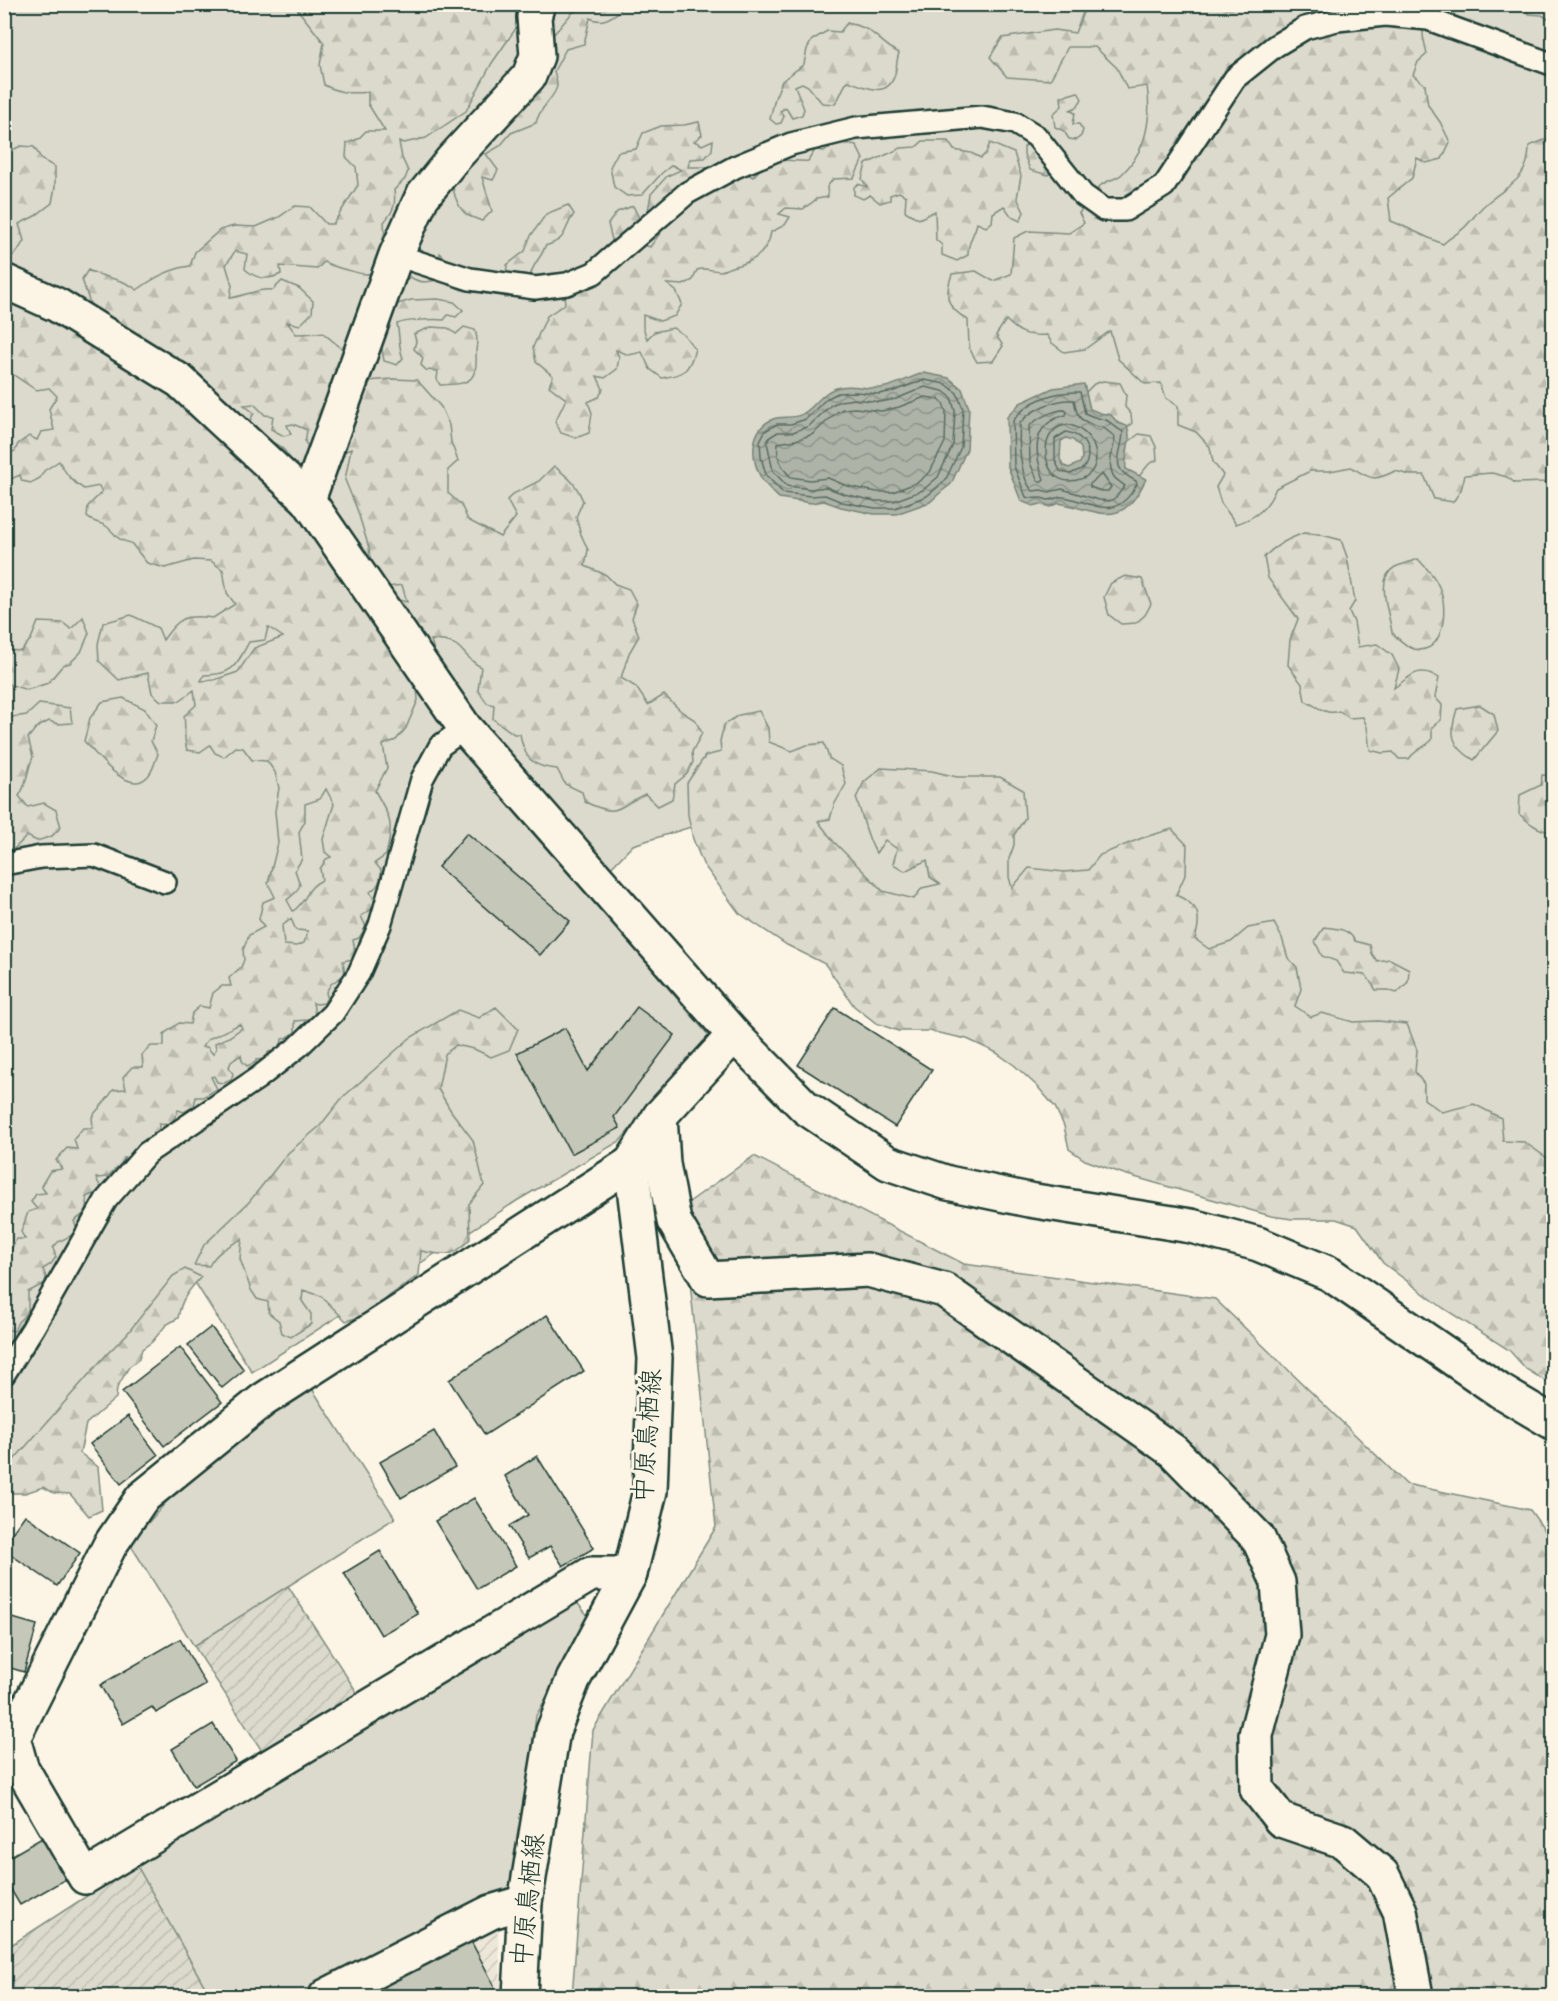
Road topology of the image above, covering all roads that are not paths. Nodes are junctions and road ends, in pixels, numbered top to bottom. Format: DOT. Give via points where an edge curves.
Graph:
graph roads {
  1 [pos="538,4"];
  2 [pos="1554,65"];
  3 [pos="396,255"];
  4 [pos="4,281"];
  5 [pos="308,500"];
  6 [pos="465,728"];
  7 [pos="4,864"];
  8 [pos="165,882"];
  9 [pos="734,1035"];
  10 [pos="660,1116"];
  11 [pos="631,1163"];
  12 [pos="4,1374"];
  13 [pos="1554,1423"];
  14 [pos="630,1574"];
  15 [pos="525,1902"];
  16 [pos="326,1996"];
  17 [pos="520,1996"];
  18 [pos="1416,1996"];
  1 -- 3 [label="street" via="534,17 537,56 529,76 422,197"];
  2 -- 3 [label="lane" via="1428,19 1384,15 1337,20 1305,28 1235,78 1164,186 1125,210 1104,210 1083,195 1036,136 1015,123 982,117 856,128 791,144 687,193 594,273 567,284 535,288 470,279"];
  3 -- 5 [label="street"];
  4 -- 5 [label="street" via="57,305 180,381"];
  5 -- 6 [label="street"];
  6 -- 9 [label="street"];
  6 -- 12 [label="lane" via="440,746 422,780 380,925 358,973 333,1012 299,1046 258,1078 147,1153 106,1200"];
  7 -- 8 [label="lane" via="41,857 94,855"];
  9 -- 10 [label="street"];
  9 -- 13 [label="street" via="806,1108 888,1163 948,1183 1191,1226 1258,1244 1330,1274 1500,1392"];
  10 -- 11 [label="street"];
  10 -- 18 [label="street" via="663,1164 674,1221 708,1279 868,1270 944,1290 1173,1451 1258,1538 1278,1582 1282,1635 1256,1735 1257,1789 1281,1820 1343,1841 1382,1874 1400,1911"];
  11 -- 14 [label="street, 中原鳥栖線" via="655,1358 650,1491"];
  11 -- 14 [label="street" via="263,1400 142,1498 110,1545 13,1738 21,1767 85,1877 591,1574"];
  14 -- 15 [label="street, 中原鳥栖線" via="573,1680 553,1731"];
  15 -- 16 [label="street" via="491,1912"];
  15 -- 17 [label="street, 中原鳥栖線"];
}
